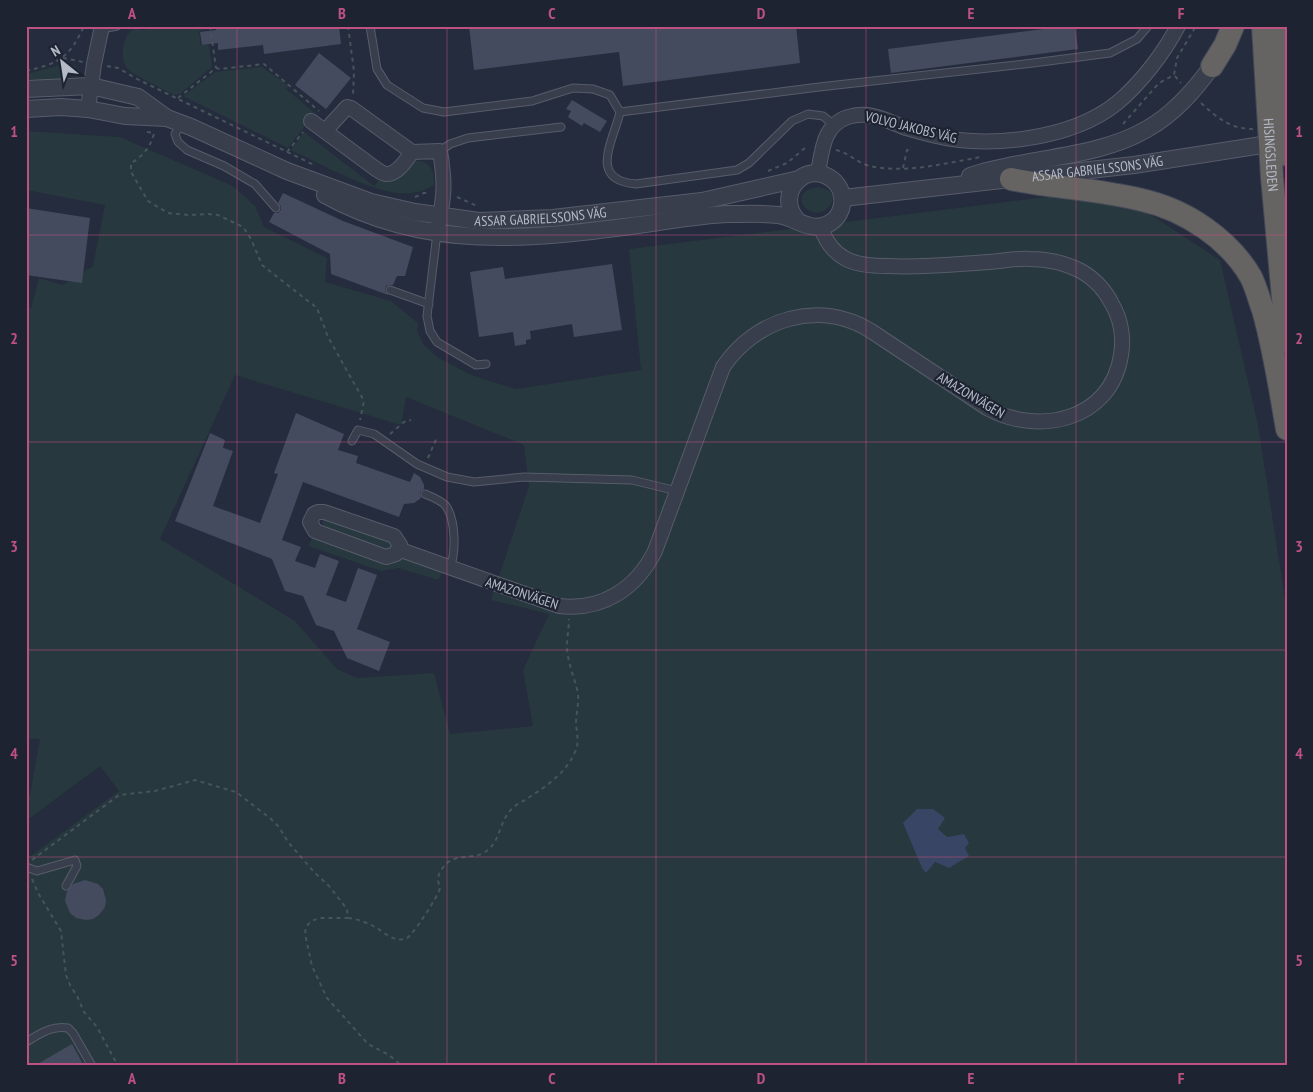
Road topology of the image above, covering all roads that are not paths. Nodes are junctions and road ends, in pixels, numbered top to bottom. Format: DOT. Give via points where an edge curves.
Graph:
graph roads {
  1 [pos="117,26"];
  2 [pos="370,26"];
  3 [pos="1148,26"];
  4 [pos="1178,26"];
  5 [pos="1233,26"];
  6 [pos="1263,26"];
  7 [pos="1279,26"];
  8 [pos="102,28"];
  9 [pos="1212,66"];
  10 [pos="91,86"];
  11 [pos="26,89"];
  12 [pos="26,109"];
  13 [pos="88,109"];
  14 [pos="620,112"];
  15 [pos="1286,112"];
  16 [pos="174,121"];
  17 [pos="311,121"];
  18 [pos="834,125"];
  19 [pos="561,127"];
  20 [pos="325,131"];
  21 [pos="1261,137"];
  22 [pos="440,151"];
  23 [pos="412,152"];
  24 [pos="1287,155"];
  25 [pos="287,171"];
  26 [pos="818,173"];
  27 [pos="1011,179"];
  28 [pos="799,180"];
  29 [pos="932,188"];
  30 [pos="842,198"];
  31 [pos="276,208"];
  32 [pos="440,216"];
  33 [pos="798,220"];
  34 [pos="821,227"];
  35 [pos="437,233"];
  36 [pos="390,290"];
  37 [pos="429,304"];
  38 [pos="1287,342"];
  39 [pos="486,364"];
  40 [pos="1287,429"];
  41 [pos="352,441"];
  42 [pos="678,491"];
  43 [pos="425,494"];
  44 [pos="398,549"];
  45 [pos="450,568"];
  46 [pos="28,868"];
  47 [pos="66,886"];
  48 [pos="26,1042"];
  49 [pos="92,1066"];
  1 -- 8 [label="lane"];
  2 -- 14 [label="lane" via="377,69 387,84 423,108 444,112 532,101 573,88 593,89 610,95"];
  3 -- 14 [label="lane" via="1138,39 1110,53"];
  4 -- 18 [label="street, VOLVO JAKOBS VÄG" via="1144,76 1117,103 1061,131 1028,138 963,140 933,135 868,114 848,117"];
  5 -- 9 [label="highway"];
  6 -- 38 [label="highway, HISINGSLEDEN"];
  7 -- 15 [label="highway, HISINGSLEDEN"];
  8 -- 10 [label="street"];
  9 -- 29 [label="street, ASSAR GABRIELSSONS VÄG" via="1184,101 1146,130 1100,148 982,172"];
  10 -- 11 [label="street, ASSAR GABRIELSSONS VÄG"];
  10 -- 13 [label="street"];
  10 -- 16 [label="street, ASSAR GABRIELSSONS VÄG" via="138,97"];
  12 -- 13 [label="street, ASSAR GABRIELSSONS VÄG"];
  13 -- 16 [label="street, ASSAR GABRIELSSONS VÄG"];
  14 -- 18 [label="lane" via="606,163 609,173 626,183 636,184 737,170 749,163 792,121 808,114 823,116"];
  15 -- 24 [label="highway, HISINGSLEDEN"];
  16 -- 25 [label="street, ASSAR GABRIELSSONS VÄG"];
  16 -- 31 [label="lane" via="178,142 187,150 255,184"];
  17 -- 20 [label="street"];
  18 -- 26 [label="street" via="822,149"];
  19 -- 22 [label="lane" via="468,138"];
  20 -- 23 [label="street" via="385,174 398,169"];
  20 -- 23 [label="street" via="341,112 351,108"];
  21 -- 27 [label="street, ASSAR GABRIELSSONS VÄG" via="1159,162"];
  22 -- 23 [label="street"];
  22 -- 32 [label="street" via="445,181"];
  25 -- 32 [label="street, ASSAR GABRIELSSONS VÄG" via="371,202"];
  25 -- 35 [label="street, ASSAR GABRIELSSONS VÄG" via="334,200 367,214 408,228"];
  26 -- 28 [label="street"];
  26 -- 30 [label="street" via="835,182"];
  27 -- 29 [label="street, ASSAR GABRIELSSONS VÄG"];
  27 -- 40 [label="highway" via="1125,196 1160,205 1201,225 1227,245 1251,278 1260,300 1270,332"];
  28 -- 32 [label="street, ASSAR GABRIELSSONS VÄG" via="702,201 553,218 478,220"];
  28 -- 33 [label="street" via="792,188 789,200 791,211"];
  29 -- 30 [label="street, ASSAR GABRIELSSONS VÄG"];
  30 -- 34 [label="street" via="837,216"];
  32 -- 35 [label="street"];
  33 -- 34 [label="street" via="811,227"];
  33 -- 35 [label="street, ASSAR GABRIELSSONS VÄG" via="777,215 727,214 528,238 477,238"];
  34 -- 42 [label="street, AMAZONVÄGEN" via="839,255 874,266 910,268 1028,259 1058,262 1083,272 1103,289 1118,317 1122,344 1115,375 1101,397 1079,413 1055,422 1022,421 987,408 853,321 821,315 790,318 771,324 751,336 726,362"];
  35 -- 37 [label="lane"];
  36 -- 37 [label="lane"];
  37 -- 39 [label="lane" via="428,327 437,342 476,365"];
  41 -- 42 [label="lane" via="358,430 374,434 417,464 446,477 474,482 524,477 624,479"];
  42 -- 45 [label="street, AMAZONVÄGEN" via="655,551 644,570 626,588 606,600 571,607 548,604"];
  43 -- 45 [label="lane" via="446,505 451,519 454,550"];
  44 -- 44 [label="street" via="400,545 394,536 324,512 314,514 310,522 315,531 386,557 396,554"];
  44 -- 45 [label="street, AMAZONVÄGEN"];
  46 -- 47 [label="lane" via="37,871 75,860 77,866"];
  48 -- 49 [label="lane" via="50,1029 68,1028"];
}
